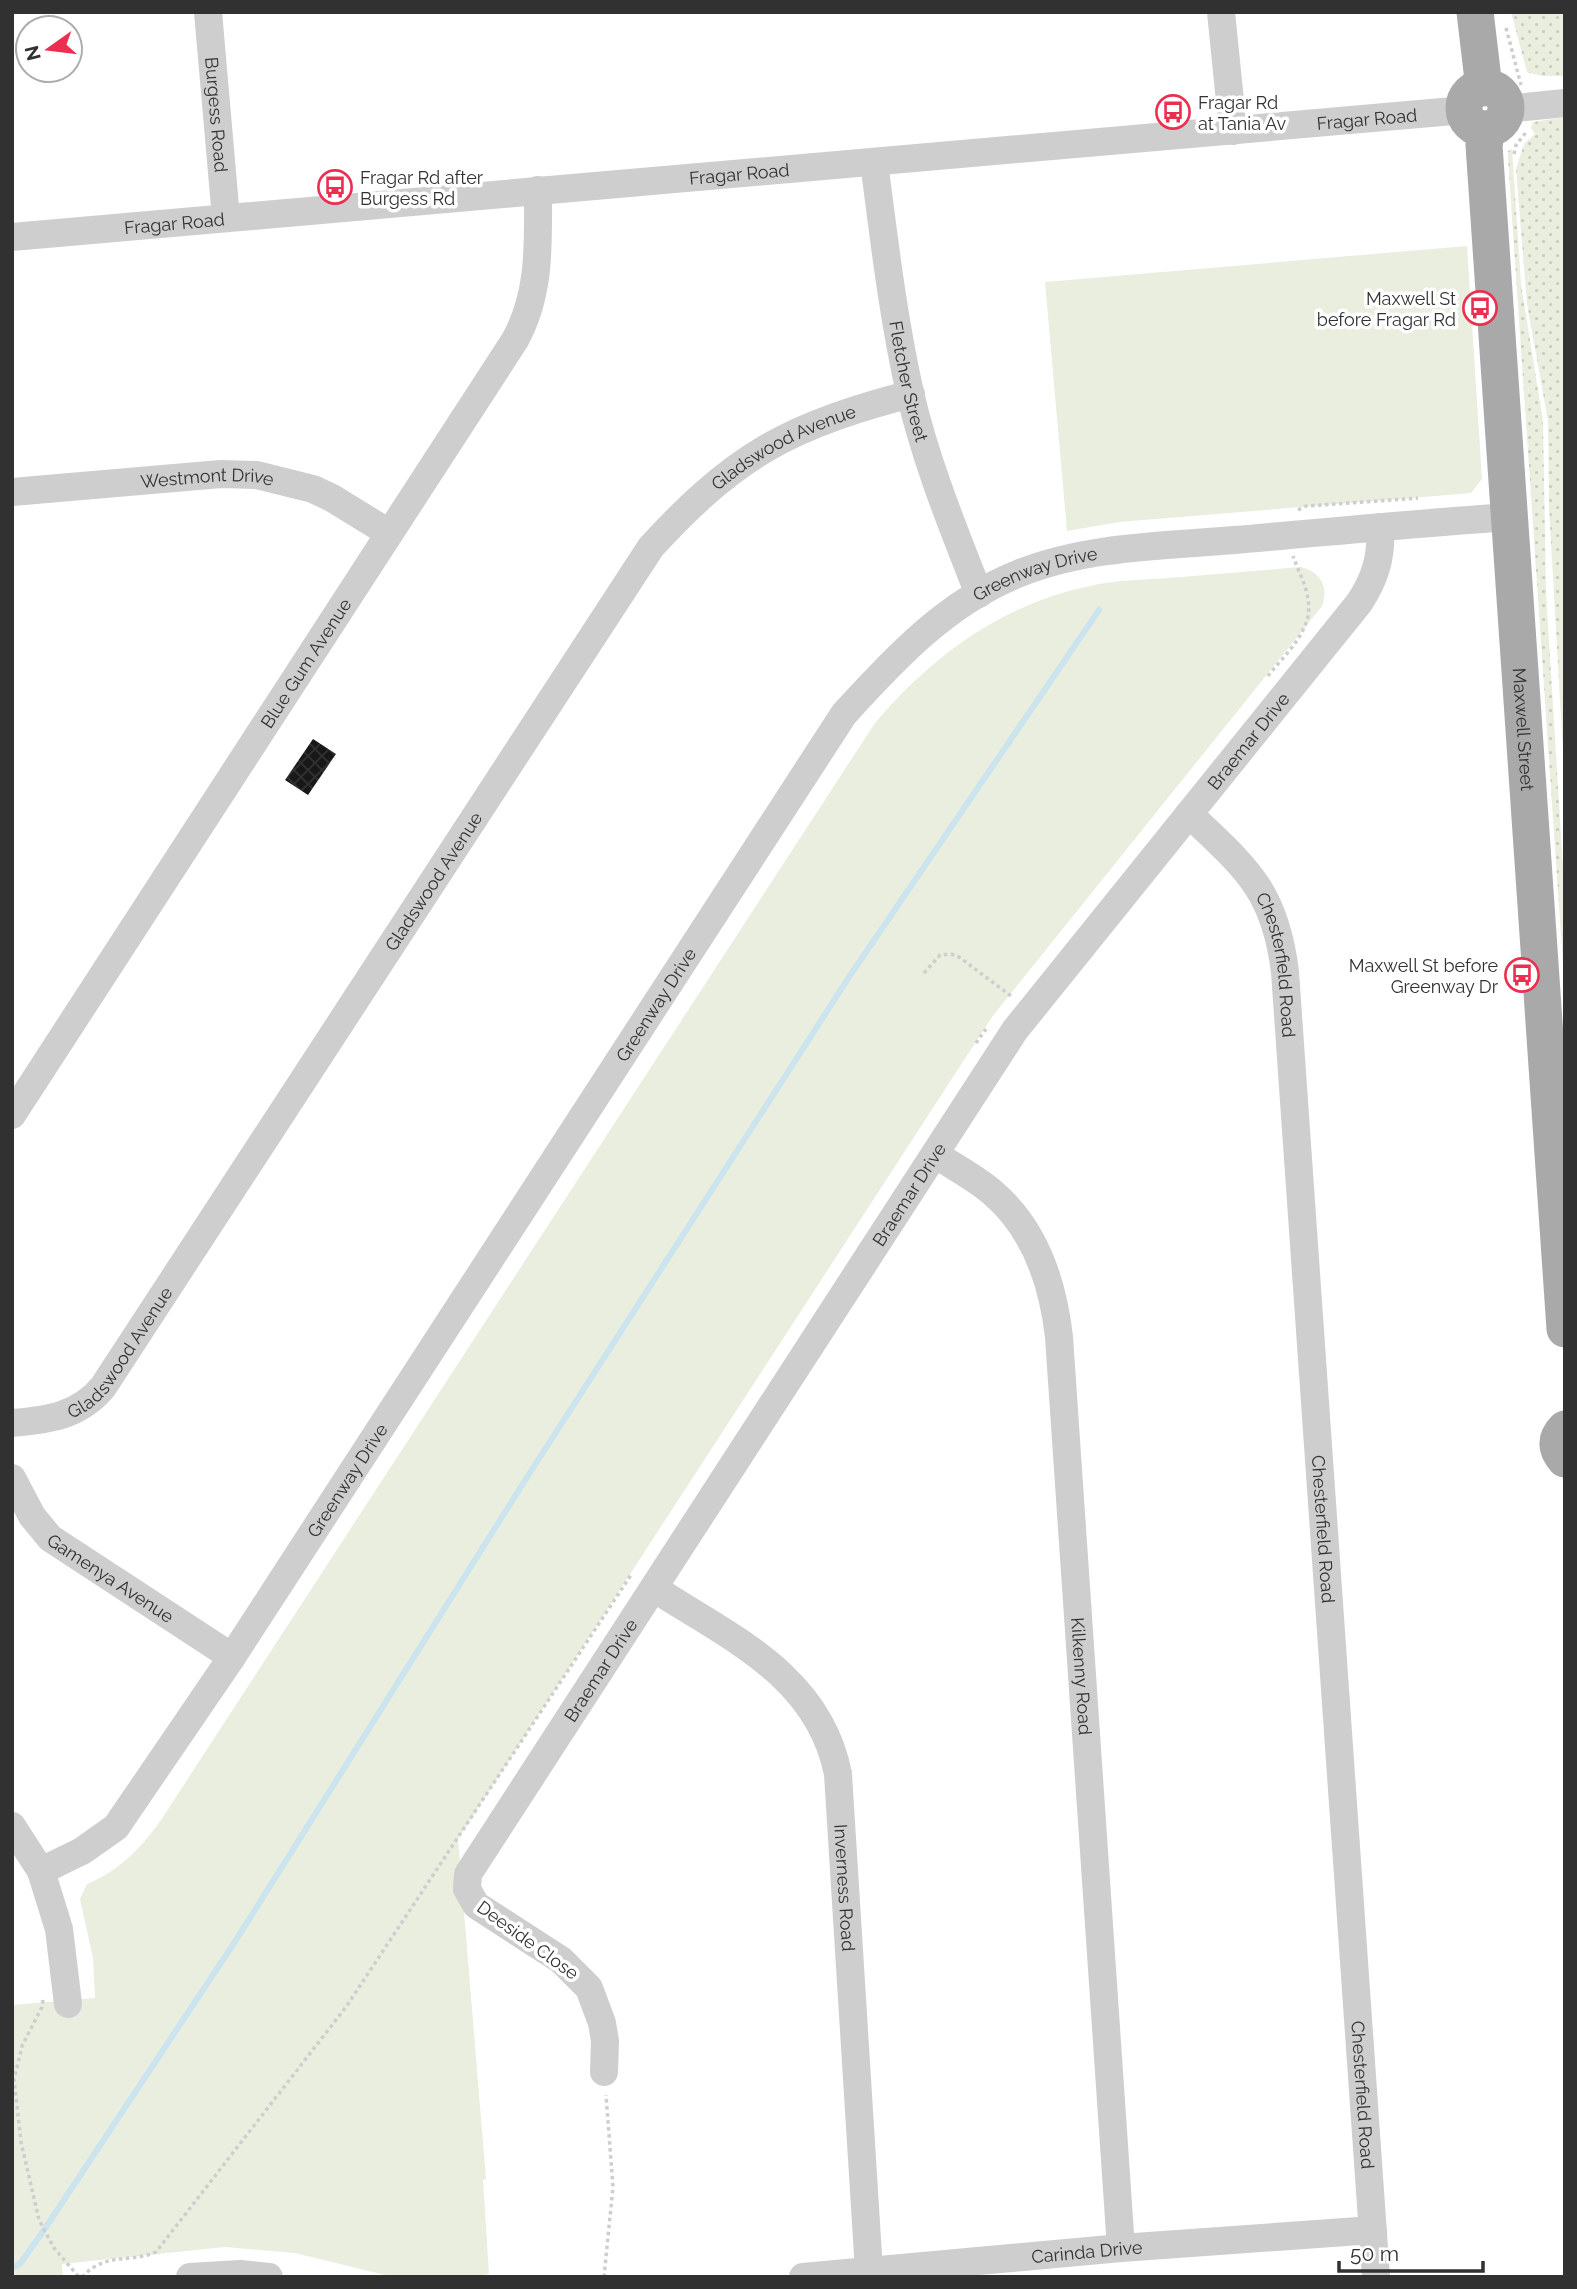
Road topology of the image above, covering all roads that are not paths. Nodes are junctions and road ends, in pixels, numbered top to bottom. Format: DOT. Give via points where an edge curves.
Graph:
graph roads {
  1 [pos="208,12"];
  2 [pos="1221,12"];
  3 [pos="1490,17"];
  4 [pos="1565,103"];
  5 [pos="1498,108"];
  6 [pos="1233,131"];
  7 [pos="874,162"];
  8 [pos="538,190"];
  9 [pos="226,218"];
  10 [pos="12,237"];
  11 [pos="911,394"];
  12 [pos="12,492"];
  13 [pos="1511,517"];
  14 [pos="1380,527"];
  15 [pos="389,533"];
  16 [pos="979,594"];
  17 [pos="1189,814"];
  18 [pos="12,1115"];
  19 [pos="935,1154"];
  20 [pos="1565,1329"];
  21 [pos="12,1423"];
  22 [pos="1565,1429"];
  23 [pos="1565,1459"];
  24 [pos="12,1478"];
  25 [pos="655,1589"];
  26 [pos="232,1657"];
  27 [pos="12,1826"];
  28 [pos="41,1871"];
  29 [pos="467,1889"];
  30 [pos="56,1999"];
  31 [pos="604,2072"];
  32 [pos="1373,2230"];
  33 [pos="1121,2248"];
  34 [pos="869,2271"];
  35 [pos="190,2277"];
  36 [pos="269,2277"];
  37 [pos="803,2277"];
  38 [pos="1376,2277"];
  1 -- 9 [label="street, Burgess Road"];
  2 -- 6 [label="street"];
  3 -- 5 [label="main road, Maxwell Street"];
  4 -- 5 [label="street, Fragar Road"];
  5 -- 6 [label="street, Fragar Road"];
  5 -- 13 [label="main road, Maxwell Street" via="1484,145"];
  6 -- 7 [label="street, Fragar Road"];
  7 -- 8 [label="street, Fragar Road"];
  7 -- 11 [label="street, Fletcher Street"];
  8 -- 9 [label="street, Fragar Road"];
  8 -- 15 [label="street, Blue Gum Avenue" via="538,259 523,326"];
  9 -- 10 [label="street, Fragar Road"];
  11 -- 16 [label="street, Fletcher Street" via="932,469"];
  11 -- 21 [label="street, Gladswood Avenue" via="836,417 765,449 690,505 651,547 103,1387 88,1403 67,1414"];
  12 -- 15 [label="street, Westmont Drive" via="257,475 313,489"];
  13 -- 14 [label="street, Greenway Drive"];
  13 -- 20 [label="main road, Maxwell Street"];
  14 -- 16 [label="street, Greenway Drive" via="1093,553 1021,572"];
  14 -- 17 [label="street, Braemar Drive" via="1378,565 1371,585"];
  15 -- 18 [label="street, Blue Gum Avenue"];
  16 -- 26 [label="street, Greenway Drive" via="937,621 844,714"];
  17 -- 19 [label="street, Braemar Drive" via="1015,1030"];
  17 -- 32 [label="street, Chesterfield Road" via="1253,878 1275,921 1284,964"];
  19 -- 25 [label="street, Braemar Drive"];
  19 -- 33 [label="street, Kilkenny Road" via="992,1192 1015,1216 1042,1263 1054,1301"];
  22 -- 23 [label="main road" via="1558,1448"];
  24 -- 26 [label="street, Gamenya Avenue" via="50,1538"];
  25 -- 29 [label="street, Braemar Drive" via="472,1867"];
  25 -- 34 [label="street, Inverness Road" via="790,1681 818,1719 835,1757"];
  26 -- 28 [label="street, Greenway Drive" via="116,1827"];
  27 -- 28 [label="street"];
  28 -- 30 [label="street" via="59,1929"];
  29 -- 31 [label="street, Deeside Close" via="476,1905 561,1960 589,1988 602,2023"];
  32 -- 33 [label="street, Carinda Drive"];
  32 -- 38 [label="street, Chesterfield Road"];
  33 -- 34 [label="street, Carinda Drive"];
  34 -- 37 [label="street, Carinda Drive"];
  35 -- 36 [label="street"];
}
